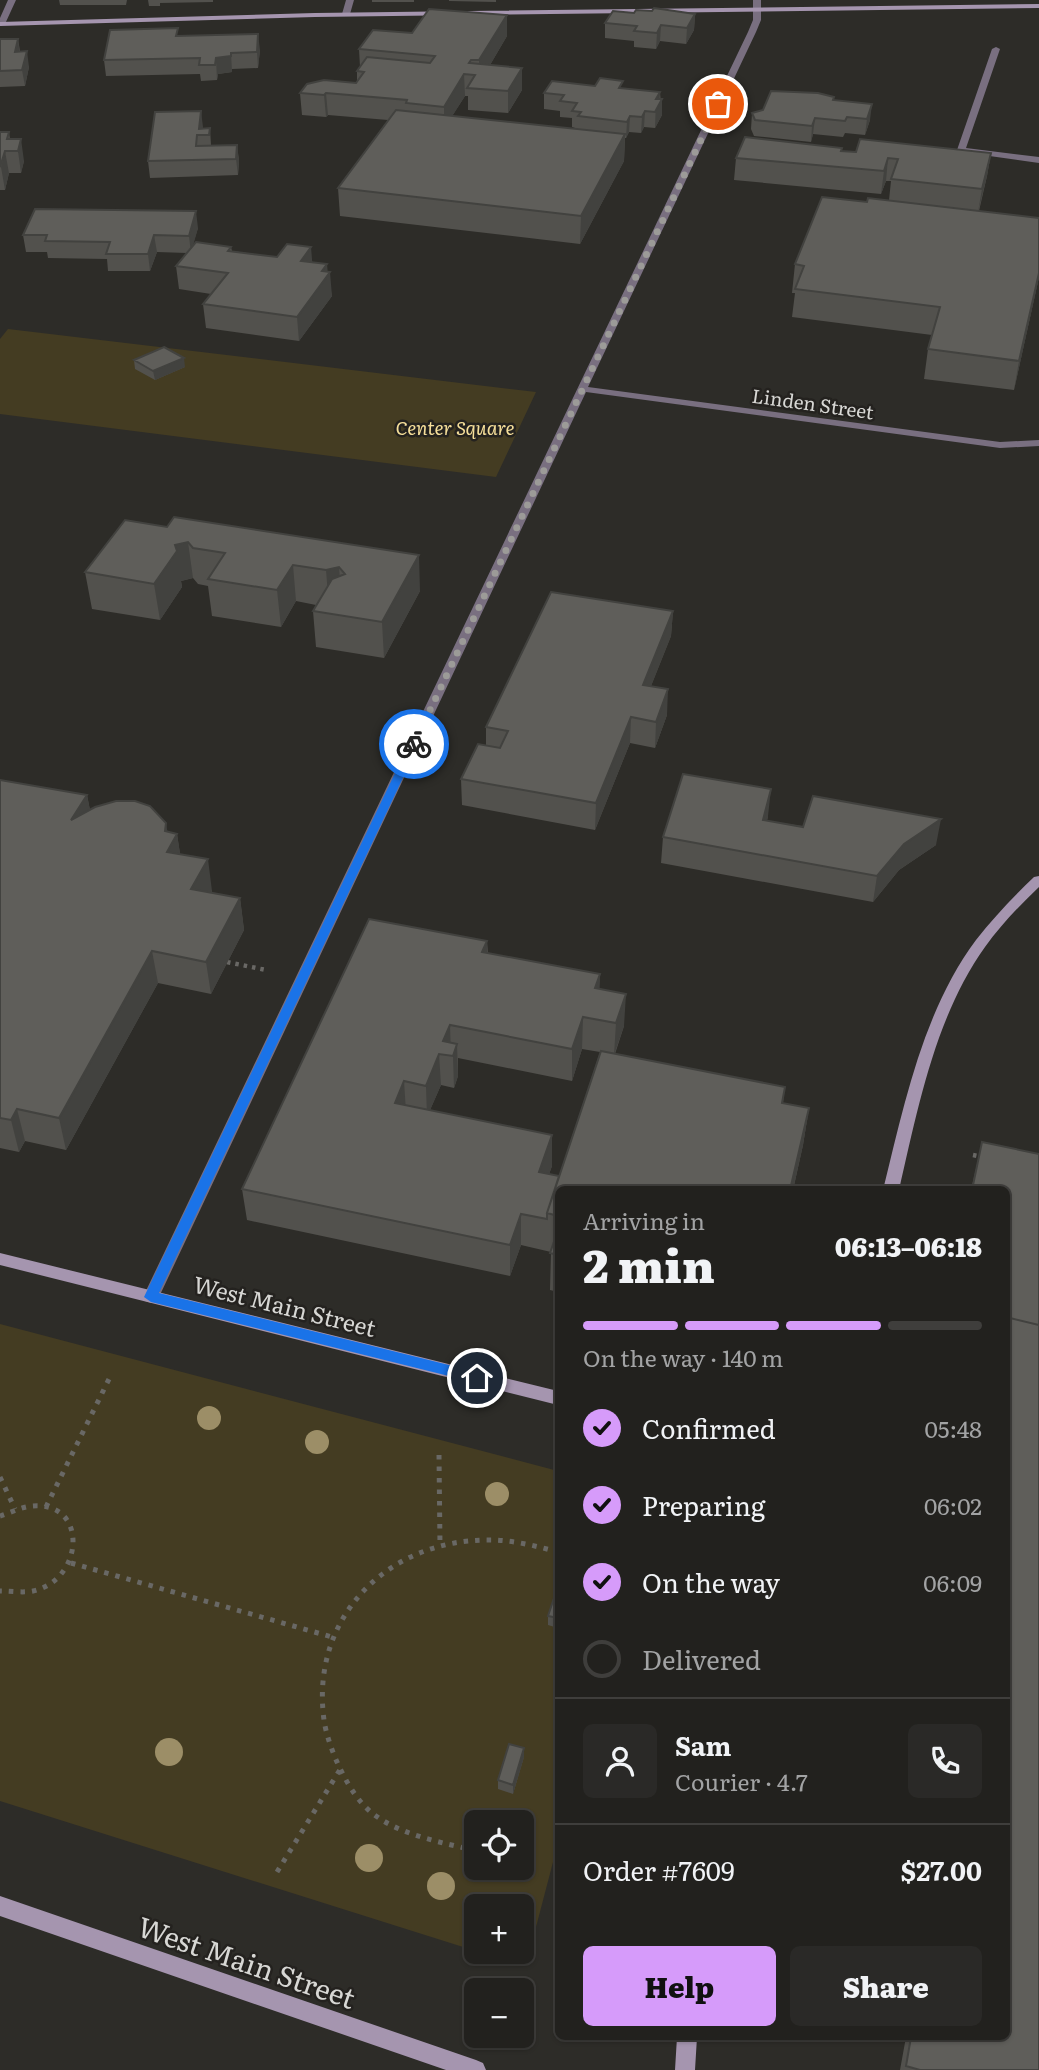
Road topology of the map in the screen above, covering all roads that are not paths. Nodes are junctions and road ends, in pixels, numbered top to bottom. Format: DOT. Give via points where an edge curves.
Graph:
graph roads {
  1 [pos="12,0"];
  2 [pos="350,0"];
  3 [pos="757,5"];
  4 [pos="1039,6"];
  5 [pos="346,14"];
  6 [pos="1,24"];
  7 [pos="996,49"];
  8 [pos="1039,160"];
  9 [pos="582,389"];
  10 [pos="1039,443"];
  11 [pos="1039,880"];
  12 [pos="892,1186"];
  13 [pos="0,1259"];
  14 [pos="151,1297"];
  15 [pos="555,1397"];
  16 [pos="0,1906"];
  17 [pos="687,2040"];
  18 [pos="476,2070"];
  19 [pos="685,2070"];
  1 -- 6 [label="street"];
  2 -- 5 [label="street"];
  3 -- 4 [label="main road"];
  3 -- 5 [label="main road"];
  3 -- 9 [label="street" via="752,32"];
  5 -- 6 [label="main road"];
  7 -- 8 [label="street" via="961,150"];
  9 -- 10 [label="street, Linden Street" via="1000,445"];
  9 -- 14 [label="street"];
  11 -- 12 [label="main road" via="981,939 951,993 916,1089"];
  13 -- 14 [label="main road, West Main Street"];
  14 -- 15 [label="main road, West Main Street"];
  16 -- 18 [label="main road, West Main Street"];
  17 -- 19 [label="main road"];
}
